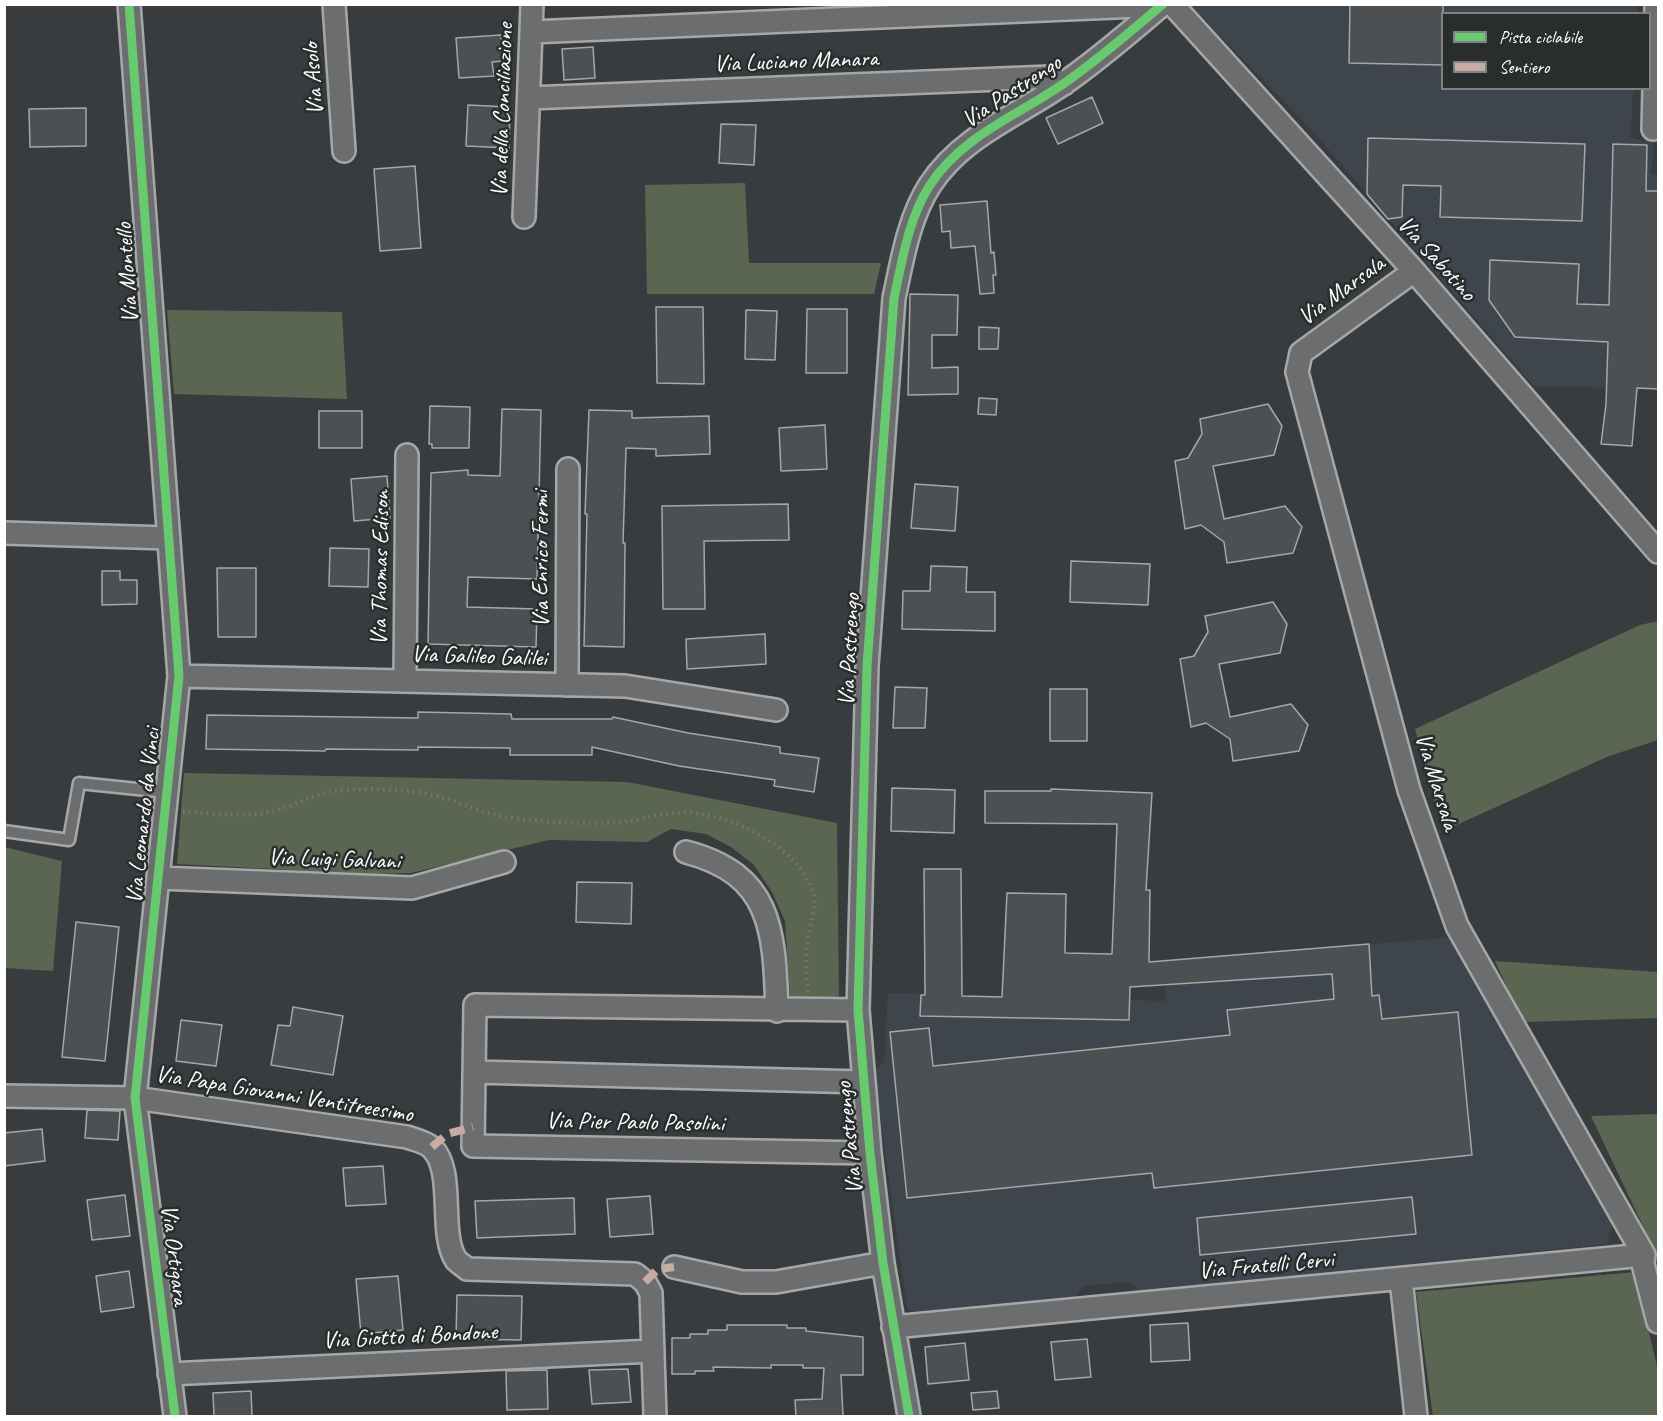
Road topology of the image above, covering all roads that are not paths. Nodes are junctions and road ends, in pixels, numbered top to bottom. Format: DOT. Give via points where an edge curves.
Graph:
graph roads {
  1 [pos="129,4"];
  2 [pos="334,4"];
  3 [pos="532,4"];
  4 [pos="1172,4"];
  5 [pos="1656,4"];
  6 [pos="1157,9"];
  7 [pos="531,32"];
  8 [pos="1064,84"];
  9 [pos="529,98"];
  10 [pos="1653,129"];
  11 [pos="344,151"];
  12 [pos="524,217"];
  13 [pos="1413,271"];
  14 [pos="407,455"];
  15 [pos="568,469"];
  16 [pos="4,533"];
  17 [pos="168,538"];
  18 [pos="1659,552"];
  19 [pos="179,676"];
  20 [pos="405,680"];
  21 [pos="567,685"];
  22 [pos="776,710"];
  23 [pos="165,801"];
  24 [pos="4,831"];
  25 [pos="686,852"];
  26 [pos="504,862"];
  27 [pos="158,878"];
  28 [pos="858,1010"];
  29 [pos="777,1011"];
  30 [pos="475,1072"];
  31 [pos="863,1082"];
  32 [pos="4,1096"];
  33 [pos="135,1098"];
  34 [pos="870,1154"];
  35 [pos="1644,1255"];
  36 [pos="883,1263"];
  37 [pos="674,1267"];
  38 [pos="1401,1279"];
  39 [pos="1659,1322"];
  40 [pos="893,1327"];
  41 [pos="653,1351"];
  42 [pos="169,1374"];
  43 [pos="175,1416"];
  44 [pos="655,1416"];
  45 [pos="909,1416"];
  46 [pos="1416,1416"];
  1 -- 17 [label="street, Via Montello"];
  2 -- 11 [label="street, Via Asolo"];
  3 -- 7 [label="street, Via della Conciliazione"];
  4 -- 13 [label="street, Via Sabotino"];
  5 -- 10 [label="street"];
  6 -- 7 [label="street" via="1138,6"];
  6 -- 8 [label="street, Via Pastrengo"];
  7 -- 9 [label="street, Via della Conciliazione"];
  8 -- 9 [label="street, Via Luciano Manara" via="1050,77"];
  8 -- 28 [label="street, Via Pastrengo" via="975,138 950,160 929,186 902,258 894,298 867,666"];
  9 -- 12 [label="street, Via della Conciliazione"];
  13 -- 18 [label="street, Via Sabotino"];
  13 -- 35 [label="street, Via Marsala" via="1301,353 1298,372 1409,790 1457,926"];
  14 -- 20 [label="street, Via Thomas Edison"];
  15 -- 21 [label="street, Via Enrico Fermi"];
  16 -- 17 [label="street"];
  17 -- 19 [label="street, Via Leonardo da Vinci"];
  19 -- 20 [label="street, Via Galileo Galilei"];
  19 -- 23 [label="street, Via Leonardo da Vinci"];
  20 -- 21 [label="street, Via Galileo Galilei"];
  21 -- 22 [label="street, Via Galileo Galilei" via="625,686"];
  23 -- 24 [label="lane" via="79,783 69,840"];
  23 -- 27 [label="street, Via Leonardo da Vinci"];
  25 -- 29 [label="street" via="715,860 742,878 760,903 772,935"];
  26 -- 27 [label="street, Via Luigi Galvani" via="412,888"];
  27 -- 33 [label="street, Via Leonardo da Vinci"];
  28 -- 29 [label="street, Via Pier Paolo Pasolini"];
  28 -- 31 [label="street, Via Pastrengo"];
  29 -- 30 [label="street, Via Pier Paolo Pasolini" via="475,1005"];
  30 -- 31 [label="street, Via Pier Paolo Pasolini"];
  30 -- 34 [label="street, Via Pier Paolo Pasolini" via="473,1146"];
  31 -- 34 [label="street, Via Pastrengo"];
  32 -- 33 [label="street, Via Papa Giovanni Ventitreesimo"];
  33 -- 41 [label="street, Via Papa Giovanni Ventitreesimo" via="422,1142 432,1148 440,1161 456,1260 467,1269 482,1271 635,1274 651,1293"];
  33 -- 42 [label="street, Via Ortigara"];
  34 -- 36 [label="street, Via Pastrengo"];
  35 -- 38 [label="street, Via Fratelli Cervi"];
  35 -- 39 [label="street, Via Marsala"];
  36 -- 37 [label="street" via="776,1282 742,1282"];
  36 -- 40 [label="street, Via Pastrengo"];
  38 -- 40 [label="street, Via Fratelli Cervi"];
  38 -- 46 [label="street"];
  40 -- 45 [label="street, Via Pastrengo"];
  41 -- 42 [label="street, Via Giotto di Bondone"];
  41 -- 44 [label="street, Via Papa Giovanni Ventitreesimo"];
  42 -- 43 [label="street, Via Ortigara"];
}
